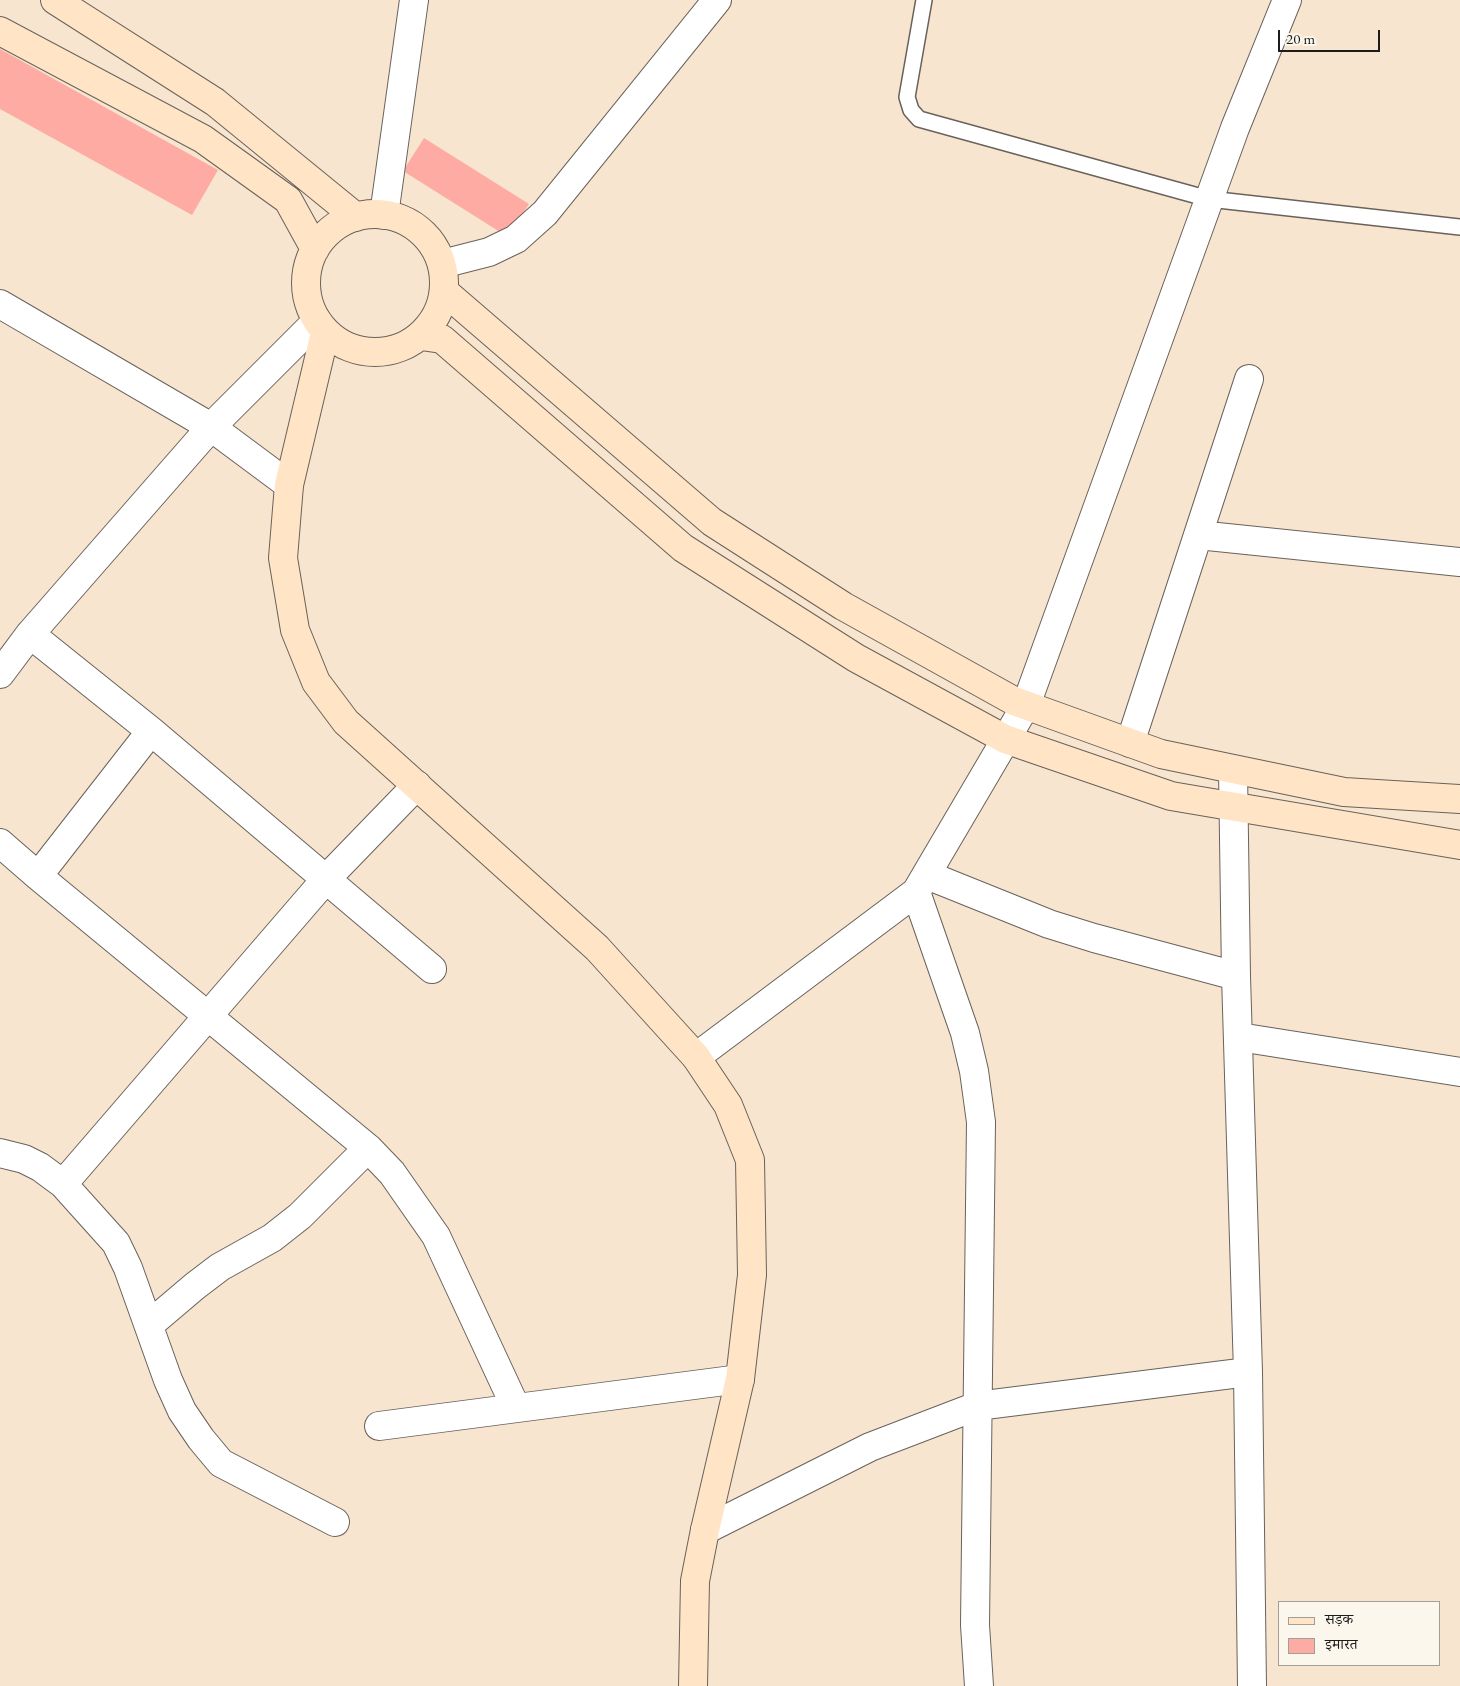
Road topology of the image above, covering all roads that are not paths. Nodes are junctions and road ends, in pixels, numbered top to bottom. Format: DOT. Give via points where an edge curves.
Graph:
graph roads {
  1 [pos="55,0"];
  2 [pos="414,0"];
  3 [pos="717,0"];
  4 [pos="924,0"];
  5 [pos="1287,0"];
  6 [pos="0,31"];
  7 [pos="1209,199"];
  8 [pos="384,214"];
  9 [pos="356,217"];
  10 [pos="1460,227"];
  11 [pos="315,249"];
  12 [pos="442,264"];
  13 [pos="444,292"];
  14 [pos="0,304"];
  15 [pos="321,327"];
  16 [pos="421,336"];
  17 [pos="1249,380"];
  18 [pos="212,427"];
  19 [pos="289,485"];
  20 [pos="1198,535"];
  21 [pos="1460,562"];
  22 [pos="30,634"];
  23 [pos="0,674"];
  24 [pos="1026,705"];
  25 [pos="150,732"];
  26 [pos="1005,739"];
  27 [pos="1130,743"];
  28 [pos="1233,770"];
  29 [pos="417,785"];
  30 [pos="1460,800"];
  31 [pos="1234,807"];
  32 [pos="0,842"];
  33 [pos="1460,845"];
  34 [pos="38,876"];
  35 [pos="326,879"];
  36 [pos="922,884"];
  37 [pos="432,969"];
  38 [pos="1236,976"];
  39 [pos="208,1016"];
  40 [pos="1239,1037"];
  41 [pos="696,1057"];
  42 [pos="1460,1072"];
  43 [pos="368,1148"];
  44 [pos="0,1153"];
  45 [pos="63,1184"];
  46 [pos="149,1325"];
  47 [pos="1248,1372"];
  48 [pos="740,1379"];
  49 [pos="977,1406"];
  50 [pos="516,1408"];
  51 [pos="379,1426"];
  52 [pos="335,1522"];
  53 [pos="705,1530"];
  54 [pos="693,1686"];
  55 [pos="978,1686"];
  56 [pos="1252,1686"];
  1 -- 9 [label="main road" via="215,102"];
  2 -- 8 [label="street"];
  3 -- 12 [label="street" via="545,213 516,239 490,252"];
  4 -- 7 [label="lane" via="907,97 911,110 919,119"];
  5 -- 7 [label="street"];
  6 -- 11 [label="main road" via="204,139 288,200"];
  7 -- 10 [label="lane"];
  7 -- 24 [label="street"];
  8 -- 9 [label="main road"];
  8 -- 12 [label="main road" via="409,222 423,233"];
  9 -- 11 [label="main road" via="332,229"];
  11 -- 15 [label="main road" via="306,275 307,301"];
  12 -- 13 [label="main road"];
  13 -- 16 [label="main road" via="436,318"];
  13 -- 24 [label="main road" via="712,522 843,606"];
  14 -- 18 [label="street"];
  15 -- 16 [label="main road" via="366,353 393,350"];
  15 -- 18 [label="street"];
  15 -- 19 [label="main road"];
  16 -- 26 [label="main road" via="442,338 683,548 856,658"];
  17 -- 20 [label="street"];
  18 -- 19 [label="street"];
  18 -- 22 [label="street"];
  19 -- 29 [label="main road" via="283,558 295,630 316,682 346,722"];
  20 -- 21 [label="street"];
  20 -- 27 [label="street"];
  22 -- 23 [label="street"];
  22 -- 25 [label="street"];
  24 -- 26 [label="street"];
  24 -- 27 [label="main road"];
  25 -- 34 [label="street"];
  25 -- 35 [label="street"];
  26 -- 31 [label="main road" via="1171,796"];
  26 -- 36 [label="street"];
  27 -- 28 [label="main road" via="1161,754"];
  28 -- 30 [label="main road" via="1344,792"];
  28 -- 31 [label="street"];
  29 -- 35 [label="street"];
  29 -- 41 [label="main road" via="597,948"];
  31 -- 33 [label="main road"];
  31 -- 38 [label="street"];
  32 -- 34 [label="street"];
  34 -- 39 [label="street"];
  35 -- 37 [label="street"];
  35 -- 39 [label="street"];
  36 -- 38 [label="street" via="1094,938"];
  36 -- 41 [label="street"];
  36 -- 49 [label="street" via="965,1033 981,1122"];
  38 -- 40 [label="street"];
  39 -- 43 [label="street"];
  39 -- 45 [label="street"];
  40 -- 42 [label="street"];
  40 -- 47 [label="street"];
  41 -- 48 [label="main road" via="728,1105 750,1160 752,1275"];
  43 -- 46 [label="street" via="300,1216 272,1238 220,1267"];
  43 -- 50 [label="street" via="392,1173 436,1236"];
  44 -- 45 [label="street" via="24,1159"];
  45 -- 46 [label="street" via="116,1243"];
  46 -- 52 [label="street" via="182,1411 221,1463"];
  47 -- 49 [label="street"];
  47 -- 56 [label="street"];
  48 -- 50 [label="street"];
  48 -- 53 [label="main road"];
  49 -- 53 [label="street" via="870,1447"];
  49 -- 55 [label="street" via="975,1625"];
  50 -- 51 [label="street"];
  53 -- 54 [label="main road" via="695,1581"];
}
